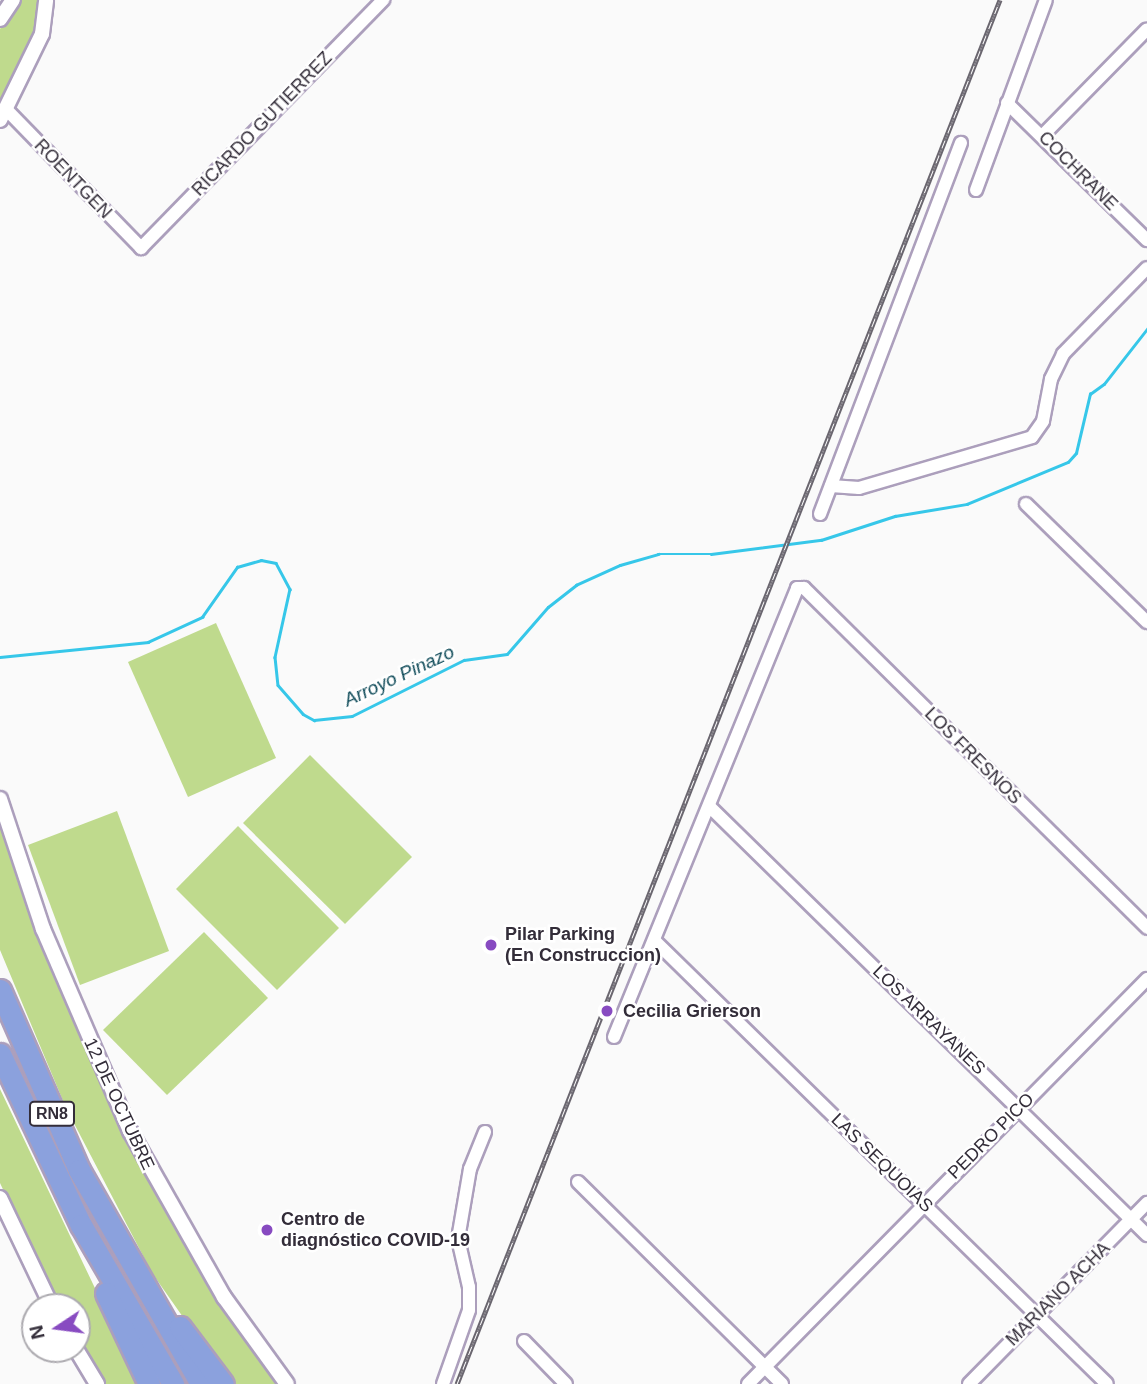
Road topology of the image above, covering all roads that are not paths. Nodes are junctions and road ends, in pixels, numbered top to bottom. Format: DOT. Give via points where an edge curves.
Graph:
graph roads {
  1 [pos="13,0"];
  2 [pos="46,0"];
  3 [pos="383,0"];
  4 [pos="1046,0"];
  5 [pos="0,19"];
  6 [pos="1147,29"];
  7 [pos="1007,103"];
  8 [pos="3,115"];
  9 [pos="1043,135"];
  10 [pos="961,143"];
  11 [pos="976,190"];
  12 [pos="1147,240"];
  13 [pos="141,248"];
  14 [pos="1147,268"];
  15 [pos="831,486"];
  16 [pos="1026,503"];
  17 [pos="820,514"];
  18 [pos="1147,622"];
  19 [pos="0,799"];
  20 [pos="710,807"];
  21 [pos="1147,928"];
  22 [pos="656,942"];
  23 [pos="1147,979"];
  24 [pos="0,990"];
  25 [pos="614,1037"];
  26 [pos="0,1054"];
  27 [pos="1020,1108"];
  28 [pos="485,1132"];
  29 [pos="578,1182"];
  30 [pos="1,1201"];
  31 [pos="923,1203"];
  32 [pos="1147,1203"];
  33 [pos="1131,1220"];
  34 [pos="81,1225"];
  35 [pos="113,1235"];
  36 [pos="1147,1235"];
  37 [pos="45,1293"];
  38 [pos="1037,1315"];
  39 [pos="524,1341"];
  40 [pos="84,1363"];
  41 [pos="764,1368"];
  42 [pos="97,1384"];
  43 [pos="149,1384"];
  44 [pos="173,1384"];
  45 [pos="201,1384"];
  46 [pos="223,1384"];
  47 [pos="287,1384"];
  48 [pos="443,1384"];
  49 [pos="566,1384"];
  50 [pos="748,1384"];
  51 [pos="782,1384"];
  52 [pos="969,1384"];
  53 [pos="1107,1384"];
  1 -- 5 [label="street"];
  2 -- 8 [label="street" via="43,34"];
  3 -- 13 [label="street, RICARDO GUTIERREZ"];
  4 -- 7 [label="street"];
  6 -- 9 [label="street"];
  7 -- 9 [label="street, COCHRANE"];
  7 -- 11 [label="street"];
  8 -- 13 [label="street, ROENTGEN"];
  9 -- 12 [label="street, COCHRANE"];
  10 -- 15 [label="street"];
  14 -- 15 [label="street" via="1063,354 1038,431 1024,441 859,488"];
  15 -- 17 [label="street"];
  16 -- 18 [label="street"];
  19 -- 47 [label="street, 12 DE OCTUBRE" via="43,929 130,1131 224,1297"];
  20 -- 21 [label="street, LOS FRESNOS" via="797,588 804,588"];
  20 -- 22 [label="street"];
  20 -- 27 [label="street, LOS ARRAYANES"];
  22 -- 25 [label="street"];
  22 -- 31 [label="street, LAS SEQUOIAS"];
  23 -- 27 [label="street, PEDRO PICO"];
  24 -- 35 [label="highway, RN8" via="48,1104"];
  26 -- 34 [label="highway, RN8"];
  27 -- 31 [label="street, PEDRO PICO"];
  27 -- 33 [label="street, LOS ARRAYANES"];
  28 -- 48 [label="street" via="470,1169 458,1239 469,1287 469,1310"];
  29 -- 41 [label="street"];
  30 -- 37 [label="street"];
  31 -- 38 [label="street, LAS SEQUOIAS"];
  31 -- 41 [label="street, PEDRO PICO"];
  32 -- 33 [label="street, MARIANO ACHA"];
  33 -- 36 [label="street, LOS ARRAYANES"];
  33 -- 38 [label="street, MARIANO ACHA"];
  34 -- 43 [label="highway" via="115,1315"];
  34 -- 44 [label="highway, RN8"];
  35 -- 45 [label="highway, RN8"];
  35 -- 46 [label="highway"];
  38 -- 52 [label="street, MARIANO ACHA"];
  38 -- 53 [label="street, LAS SEQUOIAS"];
  39 -- 49 [label="street"];
  40 -- 42 [label="street"];
  41 -- 50 [label="street, PEDRO PICO"];
  41 -- 51 [label="street"];
}
